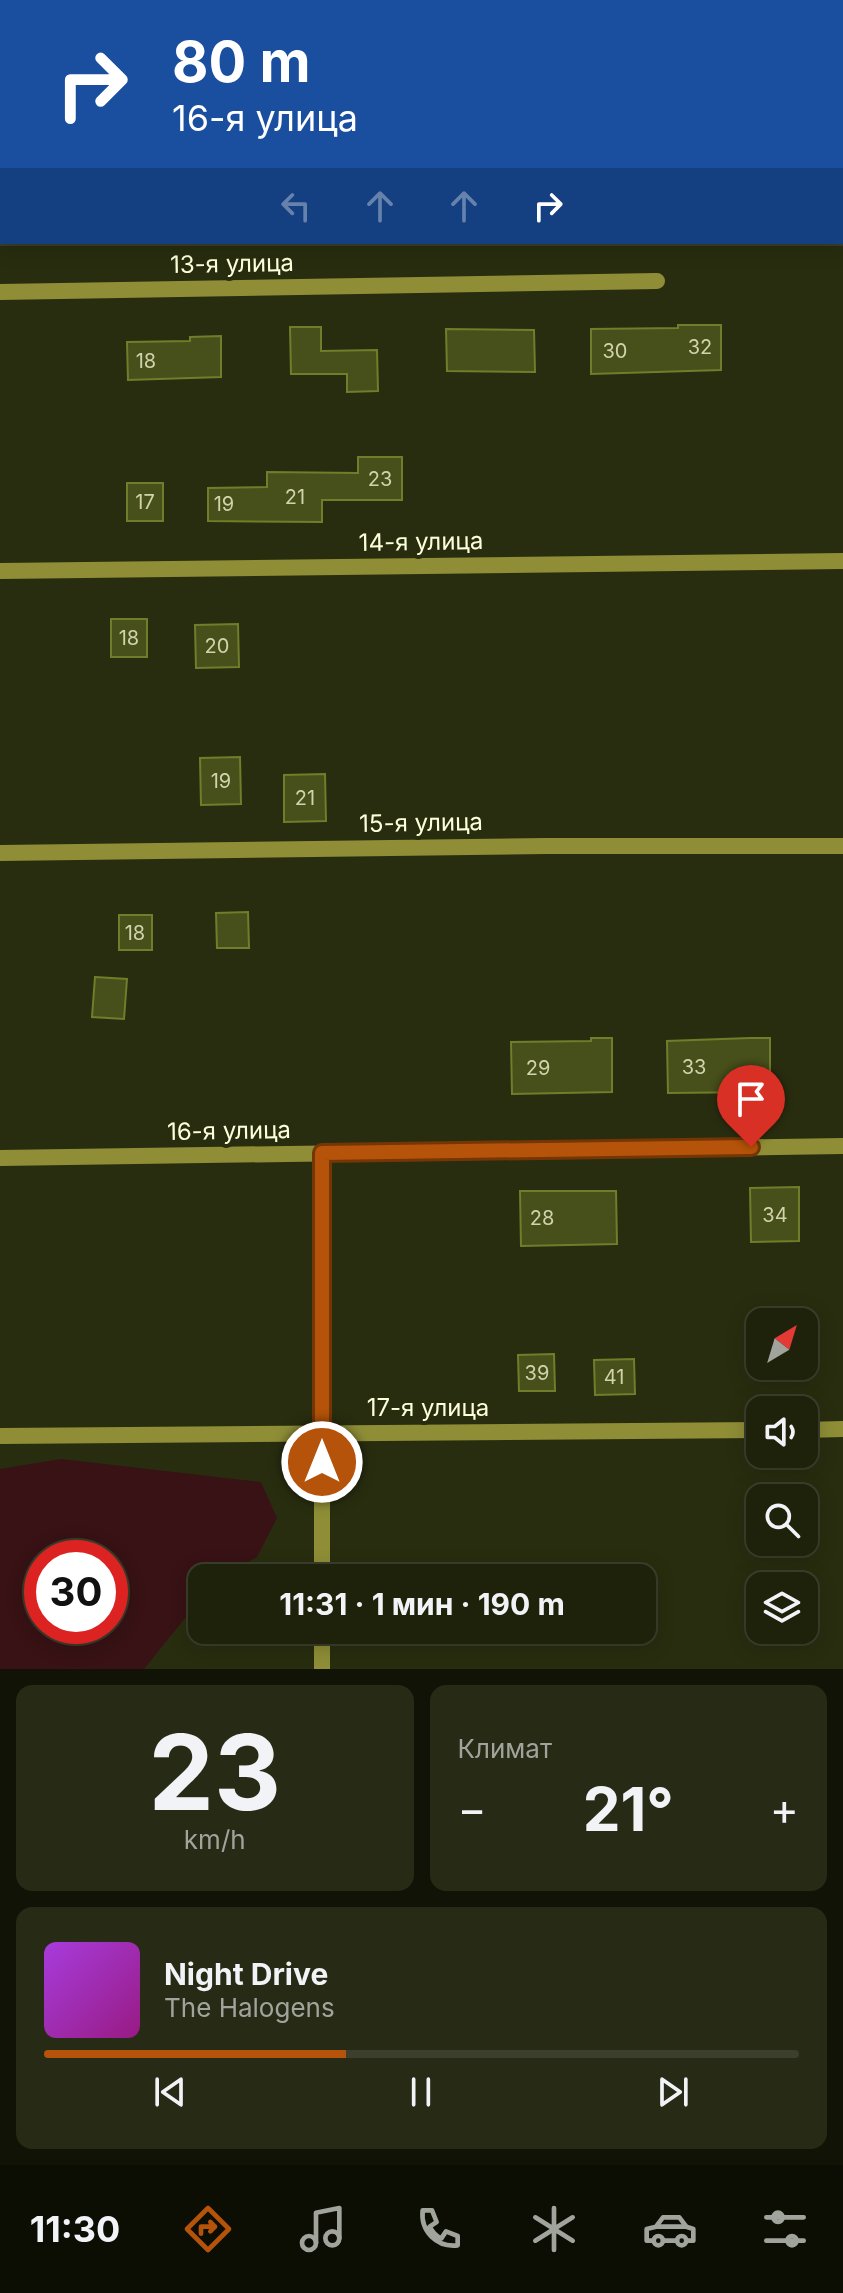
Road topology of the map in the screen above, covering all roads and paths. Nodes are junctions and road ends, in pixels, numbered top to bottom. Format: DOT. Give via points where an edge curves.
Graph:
graph roads {
  1 [pos="657,281"];
  2 [pos="0,292"];
  3 [pos="843,561"];
  4 [pos="0,571"];
  5 [pos="843,846"];
  6 [pos="0,853"];
  7 [pos="843,1146"];
  8 [pos="322,1153"];
  9 [pos="0,1158"];
  10 [pos="843,1429"];
  11 [pos="746,1430"];
  12 [pos="818,1430"];
  13 [pos="322,1433"];
  14 [pos="0,1436"];
  15 [pos="322,1564"];
  16 [pos="322,1644"];
  17 [pos="322,1669"];
  1 -- 2 [label="street, 13-я улица"];
  3 -- 4 [label="street, 14-я улица"];
  5 -- 6 [label="street, 15-я улица"];
  7 -- 8 [label="street, 16-я улица"];
  8 -- 9 [label="street, 16-я улица"];
  8 -- 13 [label="street"];
  10 -- 12 [label="street"];
  11 -- 13 [label="street, 17-я улица"];
  13 -- 14 [label="street, 17-я улица"];
  13 -- 15 [label="street"];
  16 -- 17 [label="street"];
}
